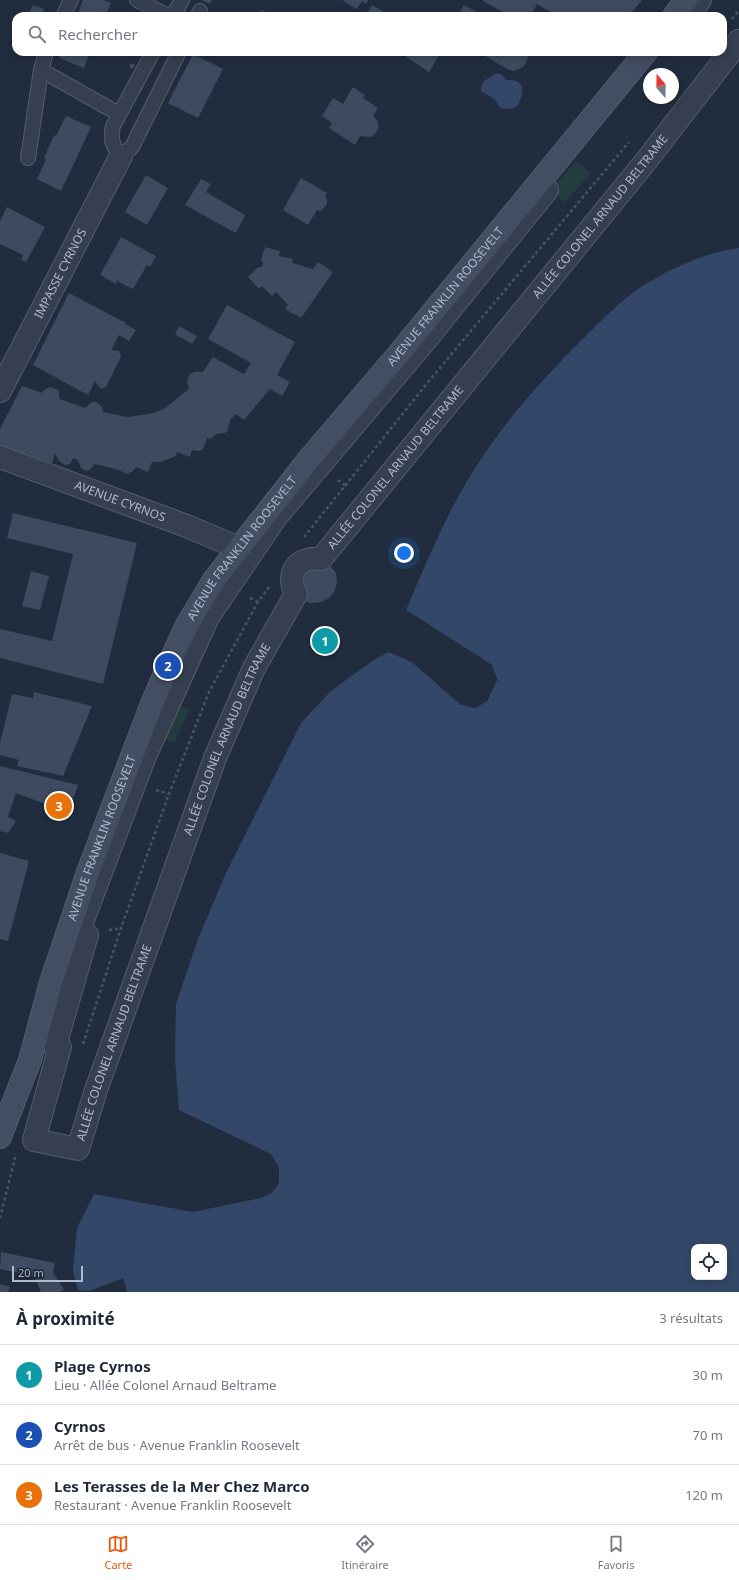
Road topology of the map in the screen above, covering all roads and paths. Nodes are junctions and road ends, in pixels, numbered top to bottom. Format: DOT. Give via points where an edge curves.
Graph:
graph roads {
  1 [pos="71,0"];
  2 [pos="137,0"];
  3 [pos="182,0"];
  4 [pos="686,0"];
  5 [pos="700,0"];
  6 [pos="65,12"];
  7 [pos="160,12"];
  8 [pos="175,12"];
  9 [pos="677,12"];
  10 [pos="691,12"];
  11 [pos="739,41"];
  12 [pos="45,56"];
  13 [pos="151,56"];
  14 [pos="178,56"];
  15 [pos="643,56"];
  16 [pos="655,56"];
  17 [pos="41,70"];
  18 [pos="120,114"];
  19 [pos="121,156"];
  20 [pos="28,158"];
  21 [pos="0,391"];
  22 [pos="0,457"];
  23 [pos="239,548"];
  24 [pos="121,928"];
  25 [pos="81,1049"];
  26 [pos="0,1137"];
  1 -- 6 [label="lane"];
  2 -- 7 [label="lane"];
  3 -- 8 [label="lane"];
  4 -- 9 [label="main road"];
  5 -- 10 [label="street"];
  11 -- 16 [label="street, ALLÉE COLONEL ARNAUD BELTRAME" via="646,161 321,559 308,558 295,568 291,581 296,594 254,668 215,758 96,1090 78,1149 34,1140 60,1047 55,1046 87,935 78,933 144,756 208,617 276,517 424,342"];
  12 -- 17 [label="lane"];
  13 -- 18 [label="lane"];
  14 -- 19 [label="lane" via="132,147"];
  15 -- 23 [label="main road, AVENUE FRANKLIN ROOSEVELT" via="407,344 310,458"];
  17 -- 18 [label="lane"];
  17 -- 20 [label="lane"];
  18 -- 19 [label="lane" via="111,135 114,148"];
  19 -- 21 [label="street, IMPASSE CYRNOS"];
  22 -- 23 [label="street, AVENUE CYRNOS"];
  23 -- 26 [label="main road, AVENUE FRANKLIN ROOSEVELT" via="214,580 187,625 150,709 88,872 51,982 30,1060"];
  24 -- 25 [label="path"];
}
